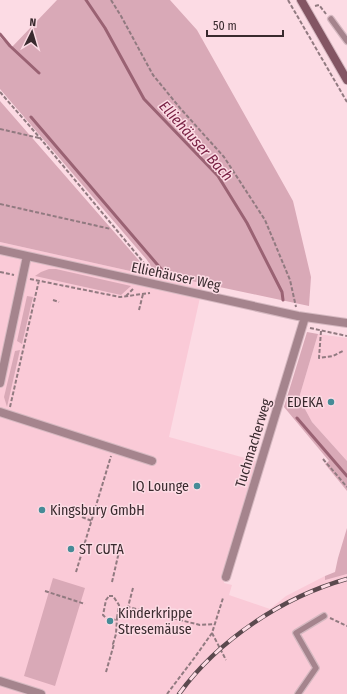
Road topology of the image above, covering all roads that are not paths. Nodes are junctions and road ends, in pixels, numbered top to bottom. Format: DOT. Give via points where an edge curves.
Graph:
graph roads {
  1 [pos="301,0"];
  2 [pos="331,19"];
  3 [pos="347,41"];
  4 [pos="347,80"];
  5 [pos="0,250"];
  6 [pos="26,256"];
  7 [pos="305,317"];
  8 [pos="347,324"];
  9 [pos="0,383"];
  10 [pos="4,413"];
  11 [pos="152,461"];
  12 [pos="226,577"];
  13 [pos="324,616"];
  14 [pos="0,681"];
  15 [pos="41,694"];
  16 [pos="298,694"];
  1 -- 4 [label="street"];
  2 -- 3 [label="lane"];
  5 -- 6 [label="street, Elliehäuser Weg"];
  6 -- 7 [label="street, Elliehäuser Weg"];
  6 -- 9 [label="street"];
  7 -- 8 [label="street, Elliehäuser Weg"];
  7 -- 12 [label="street, Tuchmacherweg"];
  10 -- 11 [label="street"];
  13 -- 16 [label="lane" via="296,633 316,668"];
  14 -- 15 [label="street"];
}
